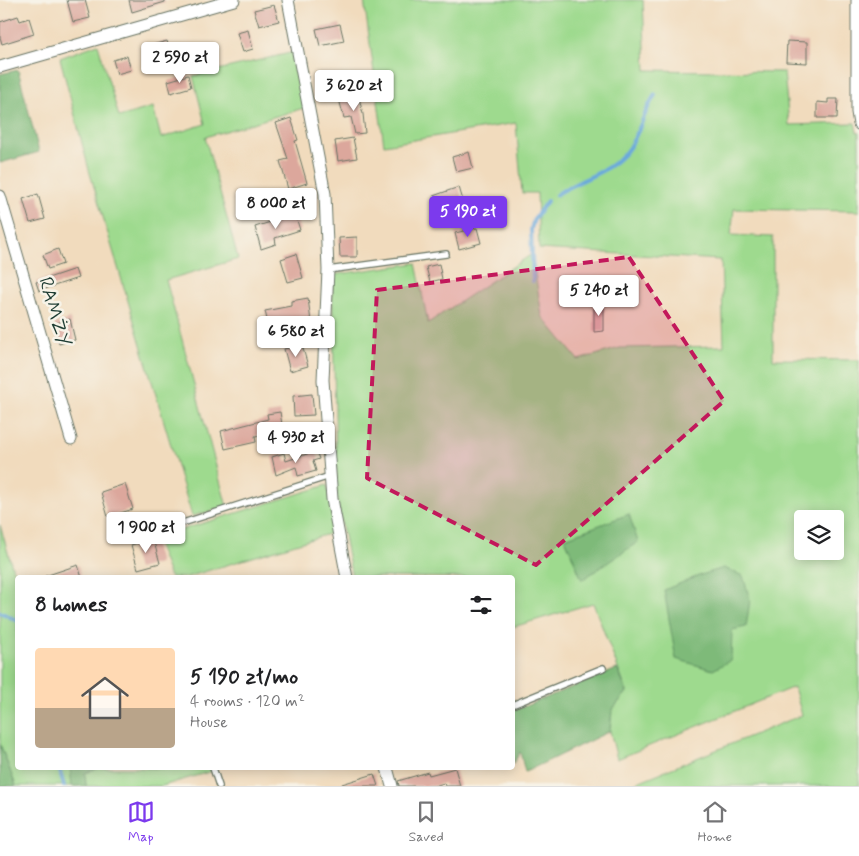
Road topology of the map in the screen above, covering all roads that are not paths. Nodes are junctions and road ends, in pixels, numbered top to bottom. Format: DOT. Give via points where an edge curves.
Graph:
graph roads {
  1 [pos="234,0"];
  2 [pos="288,0"];
  3 [pos="857,0"];
  4 [pos="0,67"];
  5 [pos="859,124"];
  6 [pos="0,196"];
  7 [pos="446,254"];
  8 [pos="328,270"];
  9 [pos="71,440"];
  10 [pos="330,476"];
  11 [pos="167,528"];
  12 [pos="346,575"];
  13 [pos="603,668"];
  14 [pos="515,704"];
  15 [pos="214,770"];
  16 [pos="388,770"];
  17 [pos="219,786"];
  18 [pos="392,786"];
  1 -- 4 [label="street"];
  2 -- 8 [label="street" via="325,194"];
  3 -- 5 [label="street"];
  6 -- 9 [label="street, RAMŻY"];
  7 -- 8 [label="lane"];
  8 -- 10 [label="street" via="323,380"];
  10 -- 11 [label="lane"];
  10 -- 12 [label="street"];
  13 -- 14 [label="lane"];
  15 -- 17 [label="lane"];
  16 -- 18 [label="street"];
}
